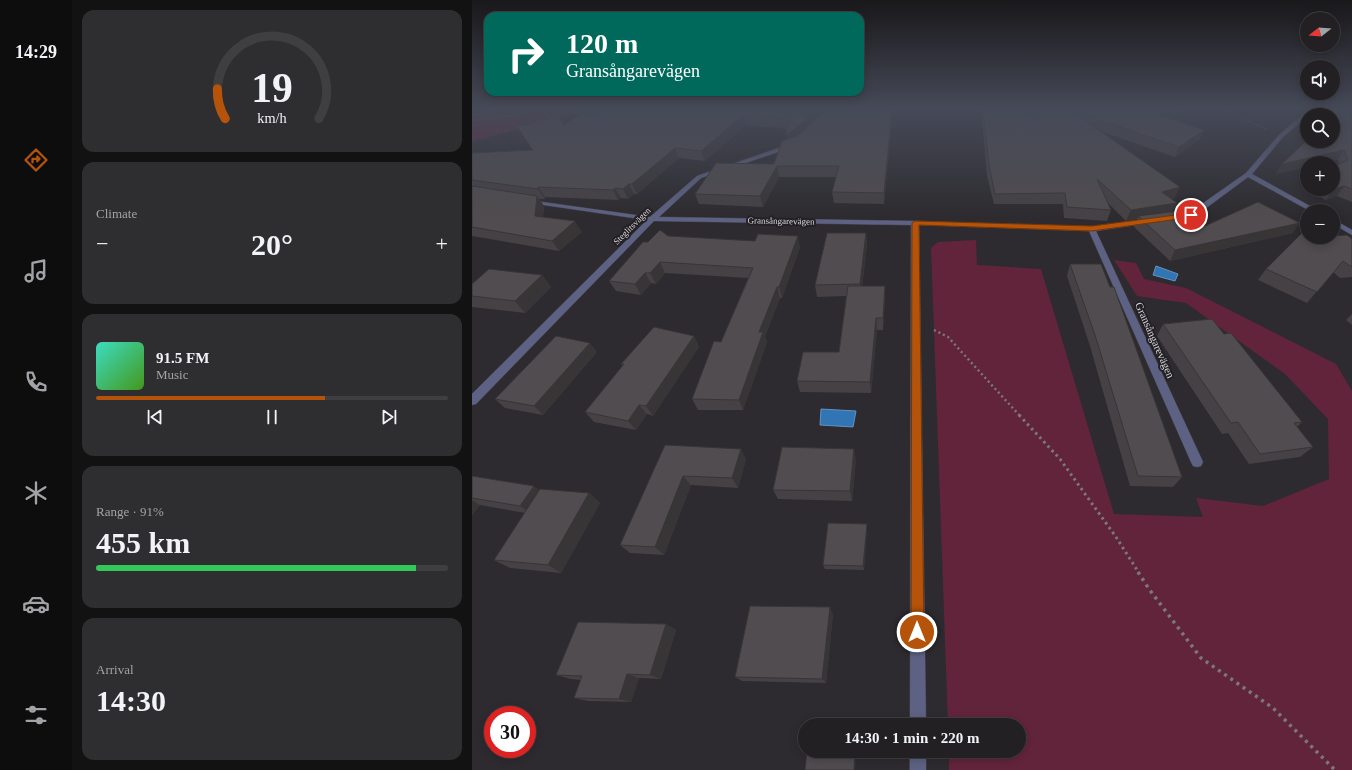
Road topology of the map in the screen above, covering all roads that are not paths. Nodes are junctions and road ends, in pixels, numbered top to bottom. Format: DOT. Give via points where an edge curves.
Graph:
graph roads {
  1 [pos="793,145"];
  2 [pos="1273,145"];
  3 [pos="1248,174"];
  4 [pos="523,200"];
  5 [pos="1302,204"];
  6 [pos="1168,218"];
  7 [pos="652,219"];
  8 [pos="1153,220"];
  9 [pos="915,223"];
  10 [pos="1340,226"];
  11 [pos="1092,228"];
  12 [pos="1352,234"];
  13 [pos="472,402"];
  14 [pos="1197,462"];
  15 [pos="918,718"];
  16 [pos="918,758"];
  17 [pos="918,770"];
  1 -- 7 [label="street, Steglitsvägen" via="699,177"];
  2 -- 3 [label="street"];
  3 -- 5 [label="street"];
  3 -- 6 [label="street" via="1191,215"];
  4 -- 7 [label="street, Gransångarevägen"];
  7 -- 9 [label="street, Gransångarevägen"];
  7 -- 13 [label="street, Steglitsvägen"];
  8 -- 11 [label="street, Gransångarevägen"];
  9 -- 11 [label="street, Gransångarevägen"];
  9 -- 15 [label="street"];
  10 -- 12 [label="street"];
  11 -- 14 [label="street, Gransångarevägen"];
  16 -- 17 [label="street"];
}
